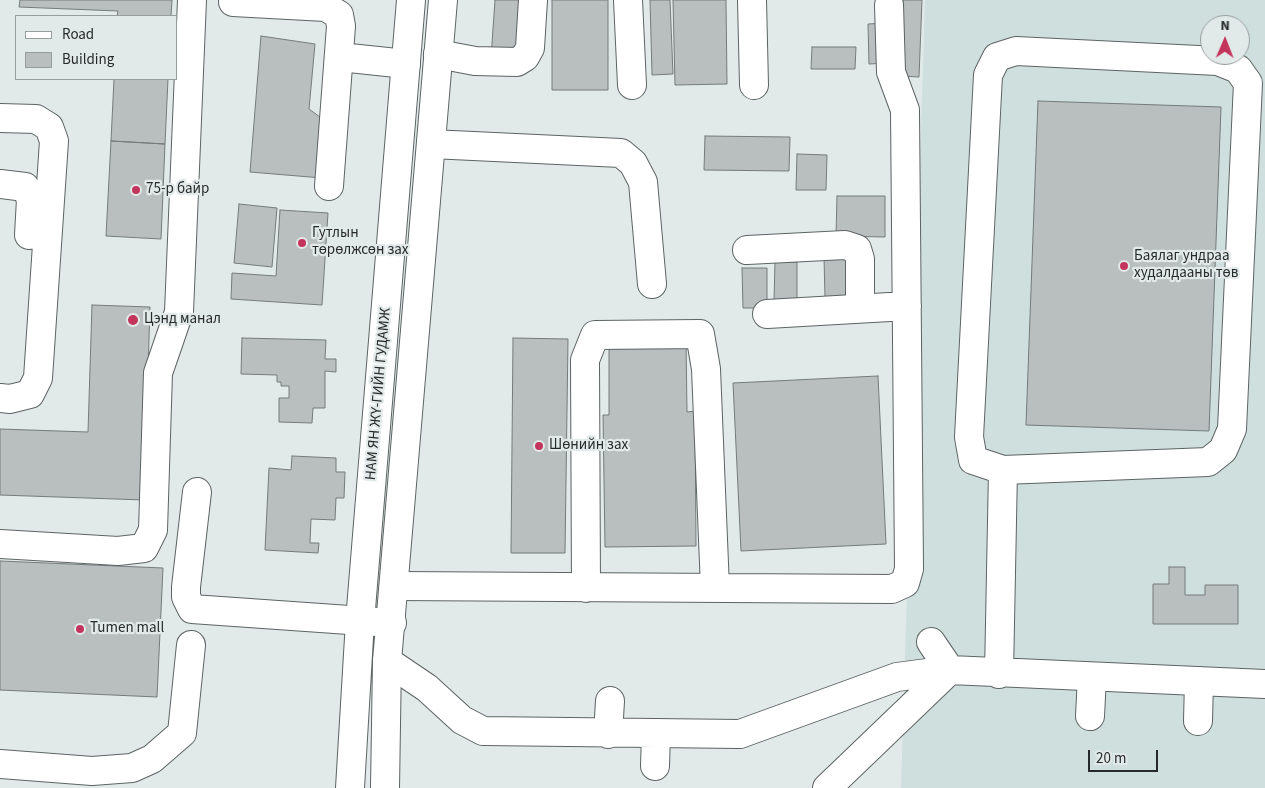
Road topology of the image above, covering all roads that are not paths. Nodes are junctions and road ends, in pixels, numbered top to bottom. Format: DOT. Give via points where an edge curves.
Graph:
graph roads {
  1 [pos="192,0"];
  2 [pos="411,0"];
  3 [pos="443,0"];
  4 [pos="533,0"];
  5 [pos="628,0"];
  6 [pos="752,0"];
  7 [pos="232,2"];
  8 [pos="889,5"];
  9 [pos="438,54"];
  10 [pos="340,56"];
  11 [pos="406,64"];
  12 [pos="632,85"];
  13 [pos="754,85"];
  14 [pos="0,118"];
  15 [pos="431,144"];
  16 [pos="0,184"];
  17 [pos="329,186"];
  18 [pos="747,250"];
  19 [pos="652,284"];
  20 [pos="907,306"];
  21 [pos="860,308"];
  22 [pos="767,314"];
  23 [pos="42,316"];
  24 [pos="0,398"];
  25 [pos="1003,470"];
  26 [pos="197,492"];
  27 [pos="0,544"];
  28 [pos="395,586"];
  29 [pos="586,588"];
  30 [pos="715,588"];
  31 [pos="360,621"];
  32 [pos="392,623"];
  33 [pos="931,642"];
  34 [pos="192,645"];
  35 [pos="387,661"];
  36 [pos="950,670"];
  37 [pos="999,674"];
  38 [pos="1092,677"];
  39 [pos="1200,682"];
  40 [pos="1265,684"];
  41 [pos="610,701"];
  42 [pos="1090,716"];
  43 [pos="1198,721"];
  44 [pos="608,734"];
  45 [pos="656,734"];
  46 [pos="0,764"];
  47 [pos="655,766"];
  48 [pos="350,788"];
  49 [pos="384,788"];
  50 [pos="827,788"];
  1 -- 27 [label="main road" via="179,312 158,373 153,530 144,548 118,550"];
  2 -- 11 [label="main road, НАМ ЯН ЖҮ-ГИЙН ГУДАМЖ"];
  3 -- 9 [label="main road, НАМ ЯН ЖҮ-ГИЙН ГУДАМЖ"];
  4 -- 9 [label="main road" via="530,48 526,58 517,62 475,61"];
  5 -- 12 [label="main road"];
  6 -- 13 [label="main road"];
  7 -- 10 [label="main road" via="326,7 339,15"];
  8 -- 20 [label="main road" via="891,72 905,110"];
  9 -- 15 [label="main road, НАМ ЯН ЖҮ-ГИЙН ГУДАМЖ"];
  10 -- 11 [label="main road"];
  10 -- 17 [label="main road"];
  11 -- 31 [label="main road, НАМ ЯН ЖҮ-ГИЙН ГУДАМЖ"];
  14 -- 23 [label="main road" via="36,119 49,127 54,141"];
  15 -- 19 [label="main road" via="621,153 633,163 643,182"];
  15 -- 28 [label="main road, НАМ ЯН ЖҮ-ГИЙН ГУДАМЖ"];
  16 -- 23 [label="main road" via="25,187 31,199 26,284 28,300"];
  18 -- 21 [label="main road" via="845,245 857,249"];
  20 -- 21 [label="main road"];
  20 -- 30 [label="main road" via="909,569 905,583 892,589"];
  21 -- 22 [label="main road"];
  23 -- 24 [label="main road" via="38,378 30,394"];
  25 -- 25 [label="main road" via="973,460 969,437 988,75 997,57 1016,51 1198,60 1218,61 1238,69 1248,83 1232,429 1223,450 1208,462"];
  25 -- 37 [label="main road"];
  26 -- 31 [label="main road" via="186,587 186,597 192,609"];
  28 -- 29 [label="main road"];
  28 -- 32 [label="main road, НАМ ЯН ЖҮ-ГИЙН ГУДАМЖ"];
  29 -- 30 [label="main road"];
  29 -- 30 [label="main road" via="585,360 595,335 700,334 706,370"];
  31 -- 32 [label="main road"];
  31 -- 48 [label="main road, НАМ ЯН ЖҮ-ГИЙН ГУДАМЖ"];
  32 -- 35 [label="main road, НАМ ЯН ЖҮ-ГИЙН ГУДАМЖ"];
  33 -- 36 [label="main road"];
  34 -- 46 [label="main road" via="182,732 152,759 132,768 92,771"];
  35 -- 44 [label="main road" via="427,688 462,720 483,731"];
  35 -- 49 [label="main road, НАМ ЯН ЖҮ-ГИЙН ГУДАМЖ"];
  36 -- 37 [label="main road"];
  36 -- 45 [label="main road" via="897,677 740,734"];
  36 -- 50 [label="main road" via="876,727"];
  37 -- 38 [label="main road"];
  38 -- 39 [label="main road"];
  38 -- 42 [label="main road"];
  39 -- 40 [label="main road"];
  39 -- 43 [label="main road"];
  41 -- 44 [label="main road"];
  44 -- 45 [label="main road"];
  45 -- 47 [label="main road"];
}
